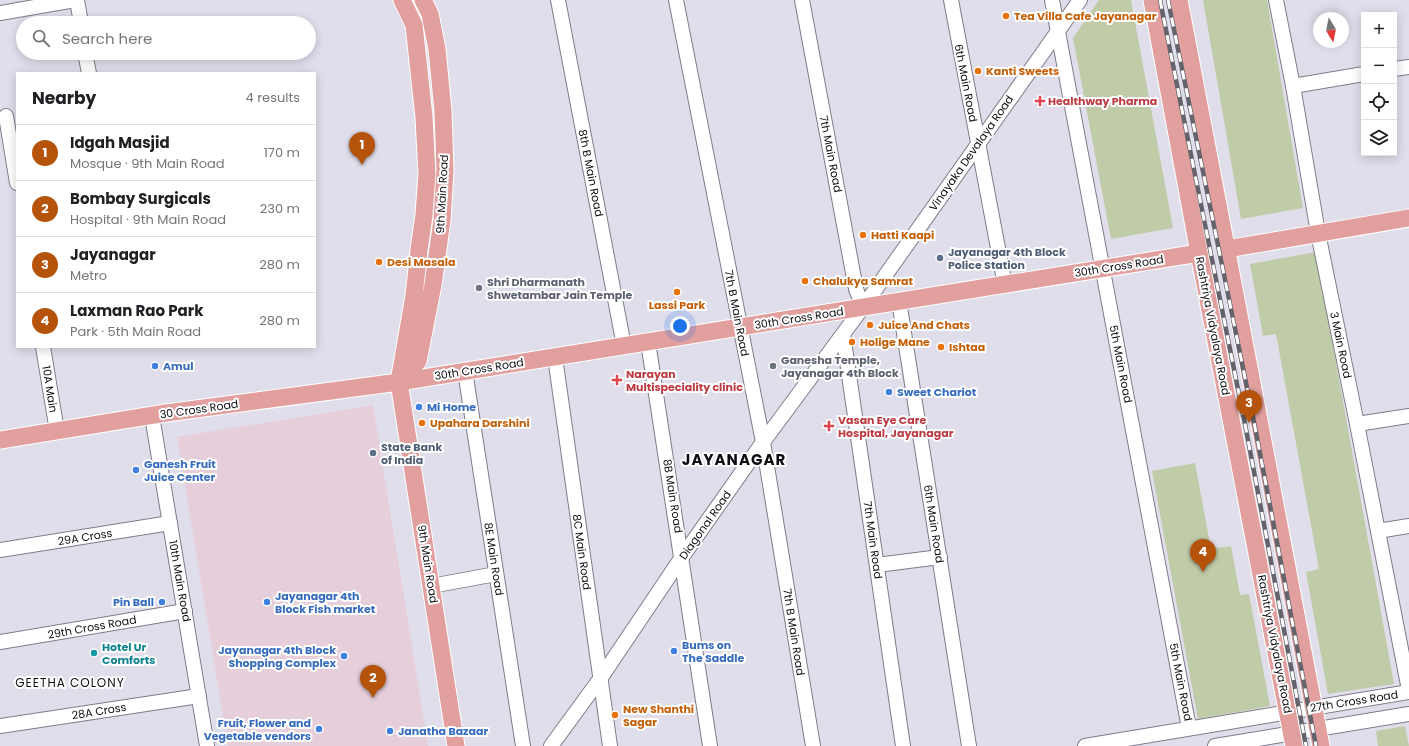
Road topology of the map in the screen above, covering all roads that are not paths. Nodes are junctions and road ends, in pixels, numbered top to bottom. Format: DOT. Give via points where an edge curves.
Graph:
graph roads {
  1 [pos="76,0"];
  2 [pos="402,0"];
  3 [pos="423,0"];
  4 [pos="558,0"];
  5 [pos="676,0"];
  6 [pos="802,0"];
  7 [pos="951,0"];
  8 [pos="1052,0"];
  9 [pos="1080,0"];
  10 [pos="1152,0"];
  11 [pos="1180,0"];
  12 [pos="1276,0"];
  13 [pos="0,13"];
  14 [pos="79,16"];
  15 [pos="1058,31"];
  16 [pos="87,60"];
  17 [pos="1409,67"];
  18 [pos="1397,69"];
  19 [pos="89,72"];
  20 [pos="1361,75"];
  21 [pos="1293,86"];
  22 [pos="8,116"];
  23 [pos="978,144"];
  24 [pos="16,176"];
  25 [pos="1409,218"];
  26 [pos="1318,234"];
  27 [pos="1227,249"];
  28 [pos="1199,253"];
  29 [pos="1103,269"];
  30 [pos="1005,284"];
  31 [pos="899,302"];
  32 [pos="863,307"];
  33 [pos="740,327"];
  34 [pos="843,334"];
  35 [pos="648,342"];
  36 [pos="624,346"];
  37 [pos="43,348"];
  38 [pos="555,357"];
  39 [pos="465,372"];
  40 [pos="399,382"];
  41 [pos="152,416"];
  42 [pos="1409,416"];
  43 [pos="1357,424"];
  44 [pos="57,431"];
  45 [pos="0,440"];
  46 [pos="762,442"];
  47 [pos="170,524"];
  48 [pos="1409,526"];
  49 [pos="1378,531"];
  50 [pos="0,550"];
  51 [pos="682,557"];
  52 [pos="940,557"];
  53 [pos="877,565"];
  54 [pos="496,574"];
  55 [pos="431,586"];
  56 [pos="185,611"];
  57 [pos="0,642"];
  58 [pos="600,678"];
  59 [pos="1409,691"];
  60 [pos="199,696"];
  61 [pos="1314,708"];
  62 [pos="1288,712"];
  63 [pos="1409,714"];
  64 [pos="0,726"];
  65 [pos="1189,728"];
  66 [pos="1318,729"];
  67 [pos="1293,739"];
  68 [pos="207,746"];
  69 [pos="456,746"];
  70 [pos="523,746"];
  71 [pos="552,746"];
  72 [pos="610,746"];
  73 [pos="710,746"];
  74 [pos="813,746"];
  75 [pos="903,746"];
  76 [pos="969,746"];
  77 [pos="1085,746"];
  78 [pos="1215,746"];
  79 [pos="1321,746"];
  1 -- 13 [label="street"];
  1 -- 14 [label="street"];
  2 -- 40 [label="main road, 9th Main Road" via="414,25 427,174 414,296"];
  3 -- 40 [label="main road, 9th Main Road" via="430,14 437,49 443,111 445,171 442,220 433,285 418,361"];
  4 -- 36 [label="street, 8th B Main Road"];
  5 -- 33 [label="street, 7th B Main Road"];
  6 -- 32 [label="street, 7th Main Road" via="856,289"];
  7 -- 23 [label="street, 6th Main Road"];
  8 -- 15 [label="street, 5th Main Road"];
  9 -- 15 [label="street, Vinayaka Devalaya Road"];
  10 -- 28 [label="main road, Rashtriya Vidyalaya Road"];
  11 -- 27 [label="main road"];
  12 -- 21 [label="street, 3 Main Road"];
  15 -- 23 [label="street, Vinayaka Devalaya Road"];
  15 -- 29 [label="street, 5th Main Road"];
  16 -- 19 [label="street"];
  17 -- 18 [label="street"];
  20 -- 21 [label="street"];
  21 -- 26 [label="street, 3 Main Road"];
  22 -- 24 [label="street"];
  23 -- 30 [label="street, 6th Main Road"];
  23 -- 32 [label="street, Vinayaka Devalaya Road"];
  25 -- 26 [label="main road"];
  26 -- 27 [label="main road"];
  26 -- 43 [label="street, 3 Main Road"];
  27 -- 61 [label="main road"];
  28 -- 29 [label="main road, 30th Cross Road"];
  28 -- 62 [label="main road, Rashtriya Vidyalaya Road"];
  29 -- 30 [label="main road, 30th Cross Road"];
  29 -- 65 [label="street, 5th Main Road"];
  30 -- 31 [label="main road, 30th Cross Road"];
  31 -- 32 [label="main road, 30th Cross Road"];
  31 -- 52 [label="street, 6th Main Road"];
  32 -- 33 [label="main road, 30th Cross Road"];
  32 -- 34 [label="street, Diagonal Road"];
  33 -- 35 [label="main road, 30th Cross Road"];
  33 -- 46 [label="street, 7th B Main Road"];
  34 -- 46 [label="street, Diagonal Road"];
  34 -- 53 [label="street, 7th Main Road"];
  35 -- 36 [label="main road, 30th Cross Road"];
  35 -- 51 [label="street, 8B Main Road"];
  36 -- 38 [label="main road, 30th Cross Road"];
  37 -- 44 [label="street, 10A Main"];
  38 -- 39 [label="main road, 30th Cross Road"];
  38 -- 58 [label="street, 8C Main Road"];
  39 -- 40 [label="main road, 30th Cross Road"];
  39 -- 54 [label="street, 8E Main Road"];
  40 -- 41 [label="main road, 30 Cross Road"];
  40 -- 55 [label="main road, 9th Main Road"];
  41 -- 44 [label="main road, 30 Cross Road"];
  41 -- 47 [label="street, 10th Main Road"];
  42 -- 43 [label="street"];
  43 -- 49 [label="street, 3 Main Road"];
  44 -- 45 [label="main road, 30 Cross Road"];
  46 -- 51 [label="street, Diagonal Road"];
  46 -- 74 [label="street, 7th B Main Road"];
  47 -- 50 [label="street, 29A Cross"];
  47 -- 56 [label="street, 10th Main Road"];
  48 -- 49 [label="street"];
  49 -- 59 [label="street, 3 Main Road"];
  51 -- 58 [label="street, Diagonal Road"];
  51 -- 73 [label="street, 8B Main Road"];
  52 -- 53 [label="street"];
  52 -- 76 [label="street, 6th Main Road"];
  53 -- 75 [label="street, 7th Main Road"];
  54 -- 55 [label="street"];
  54 -- 70 [label="street, 8E Main Road"];
  55 -- 69 [label="main road, 9th Main Road"];
  56 -- 57 [label="street, 29th Cross Road"];
  56 -- 60 [label="street, 10th Main Road"];
  58 -- 71 [label="street, Diagonal Road"];
  58 -- 72 [label="street, 8C Main Road"];
  59 -- 61 [label="street, 27th Cross Road"];
  60 -- 64 [label="street, 28A Cross"];
  60 -- 68 [label="street, 10th Main Road"];
  61 -- 62 [label="street, 27th Cross Road"];
  61 -- 66 [label="main road"];
  62 -- 65 [label="street, 27th Cross Road"];
  62 -- 67 [label="main road, Rashtriya Vidyalaya Road"];
  63 -- 66 [label="street, 27th Cross Road"];
  65 -- 77 [label="street, 27th Cross Road"];
  66 -- 67 [label="street, 27th Cross Road"];
  66 -- 79 [label="main road"];
  67 -- 78 [label="street, 27th Cross Road"];
}
